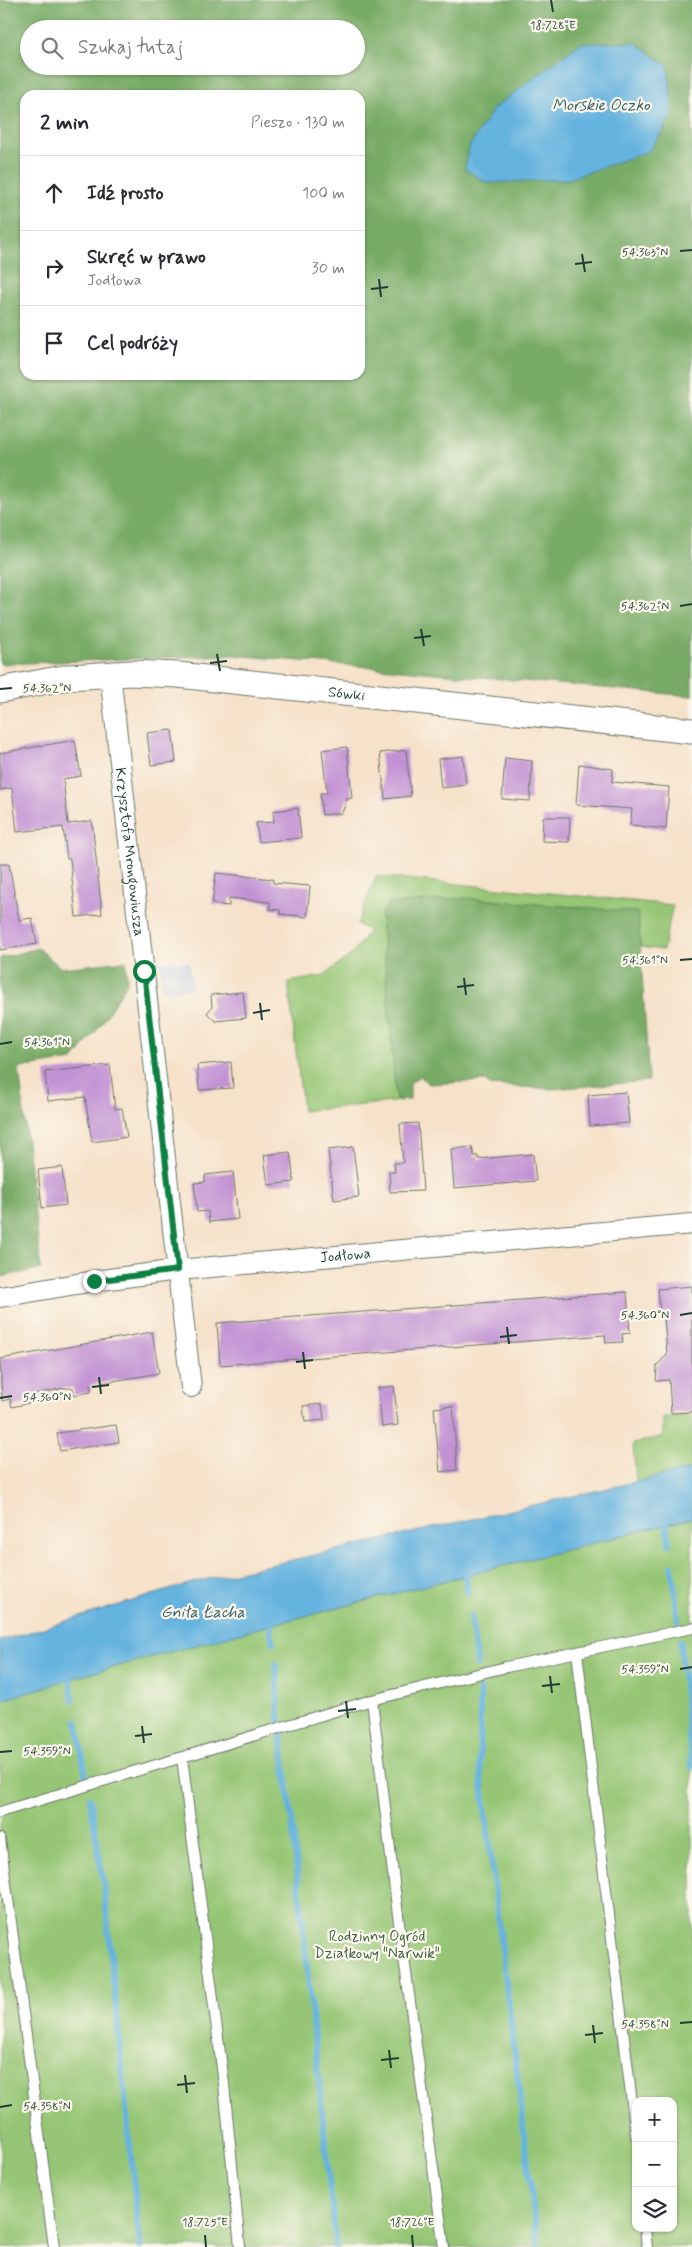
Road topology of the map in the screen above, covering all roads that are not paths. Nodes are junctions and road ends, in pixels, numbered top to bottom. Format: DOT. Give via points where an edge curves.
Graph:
graph roads {
  1 [pos="110,674"];
  2 [pos="0,690"];
  3 [pos="692,731"];
  4 [pos="692,1224"];
  5 [pos="178,1270"];
  6 [pos="0,1297"];
  7 [pos="190,1387"];
  8 [pos="692,1628"];
  9 [pos="577,1652"];
  10 [pos="372,1700"];
  11 [pos="182,1758"];
  12 [pos="0,1812"];
  13 [pos="0,1839"];
  14 [pos="632,2103"];
  15 [pos="645,2232"];
  16 [pos="54,2247"];
  17 [pos="240,2247"];
  18 [pos="444,2247"];
  19 [pos="647,2247"];
  1 -- 2 [label="street, Sówki" via="69,677"];
  1 -- 3 [label="street, Sówki" via="178,675"];
  1 -- 5 [label="street, Krzysztofa Mrongowiusza"];
  4 -- 5 [label="street, Jodłowa"];
  5 -- 6 [label="street, Jodłowa"];
  5 -- 7 [label="street, Krzysztofa Mrongowiusza"];
  8 -- 9 [label="lane"];
  9 -- 10 [label="lane" via="506,1666"];
  9 -- 14 [label="lane"];
  10 -- 11 [label="lane"];
  10 -- 18 [label="lane"];
  11 -- 12 [label="lane"];
  11 -- 17 [label="lane" via="224,2084"];
  13 -- 16 [label="lane"];
  15 -- 19 [label="lane"];
}
